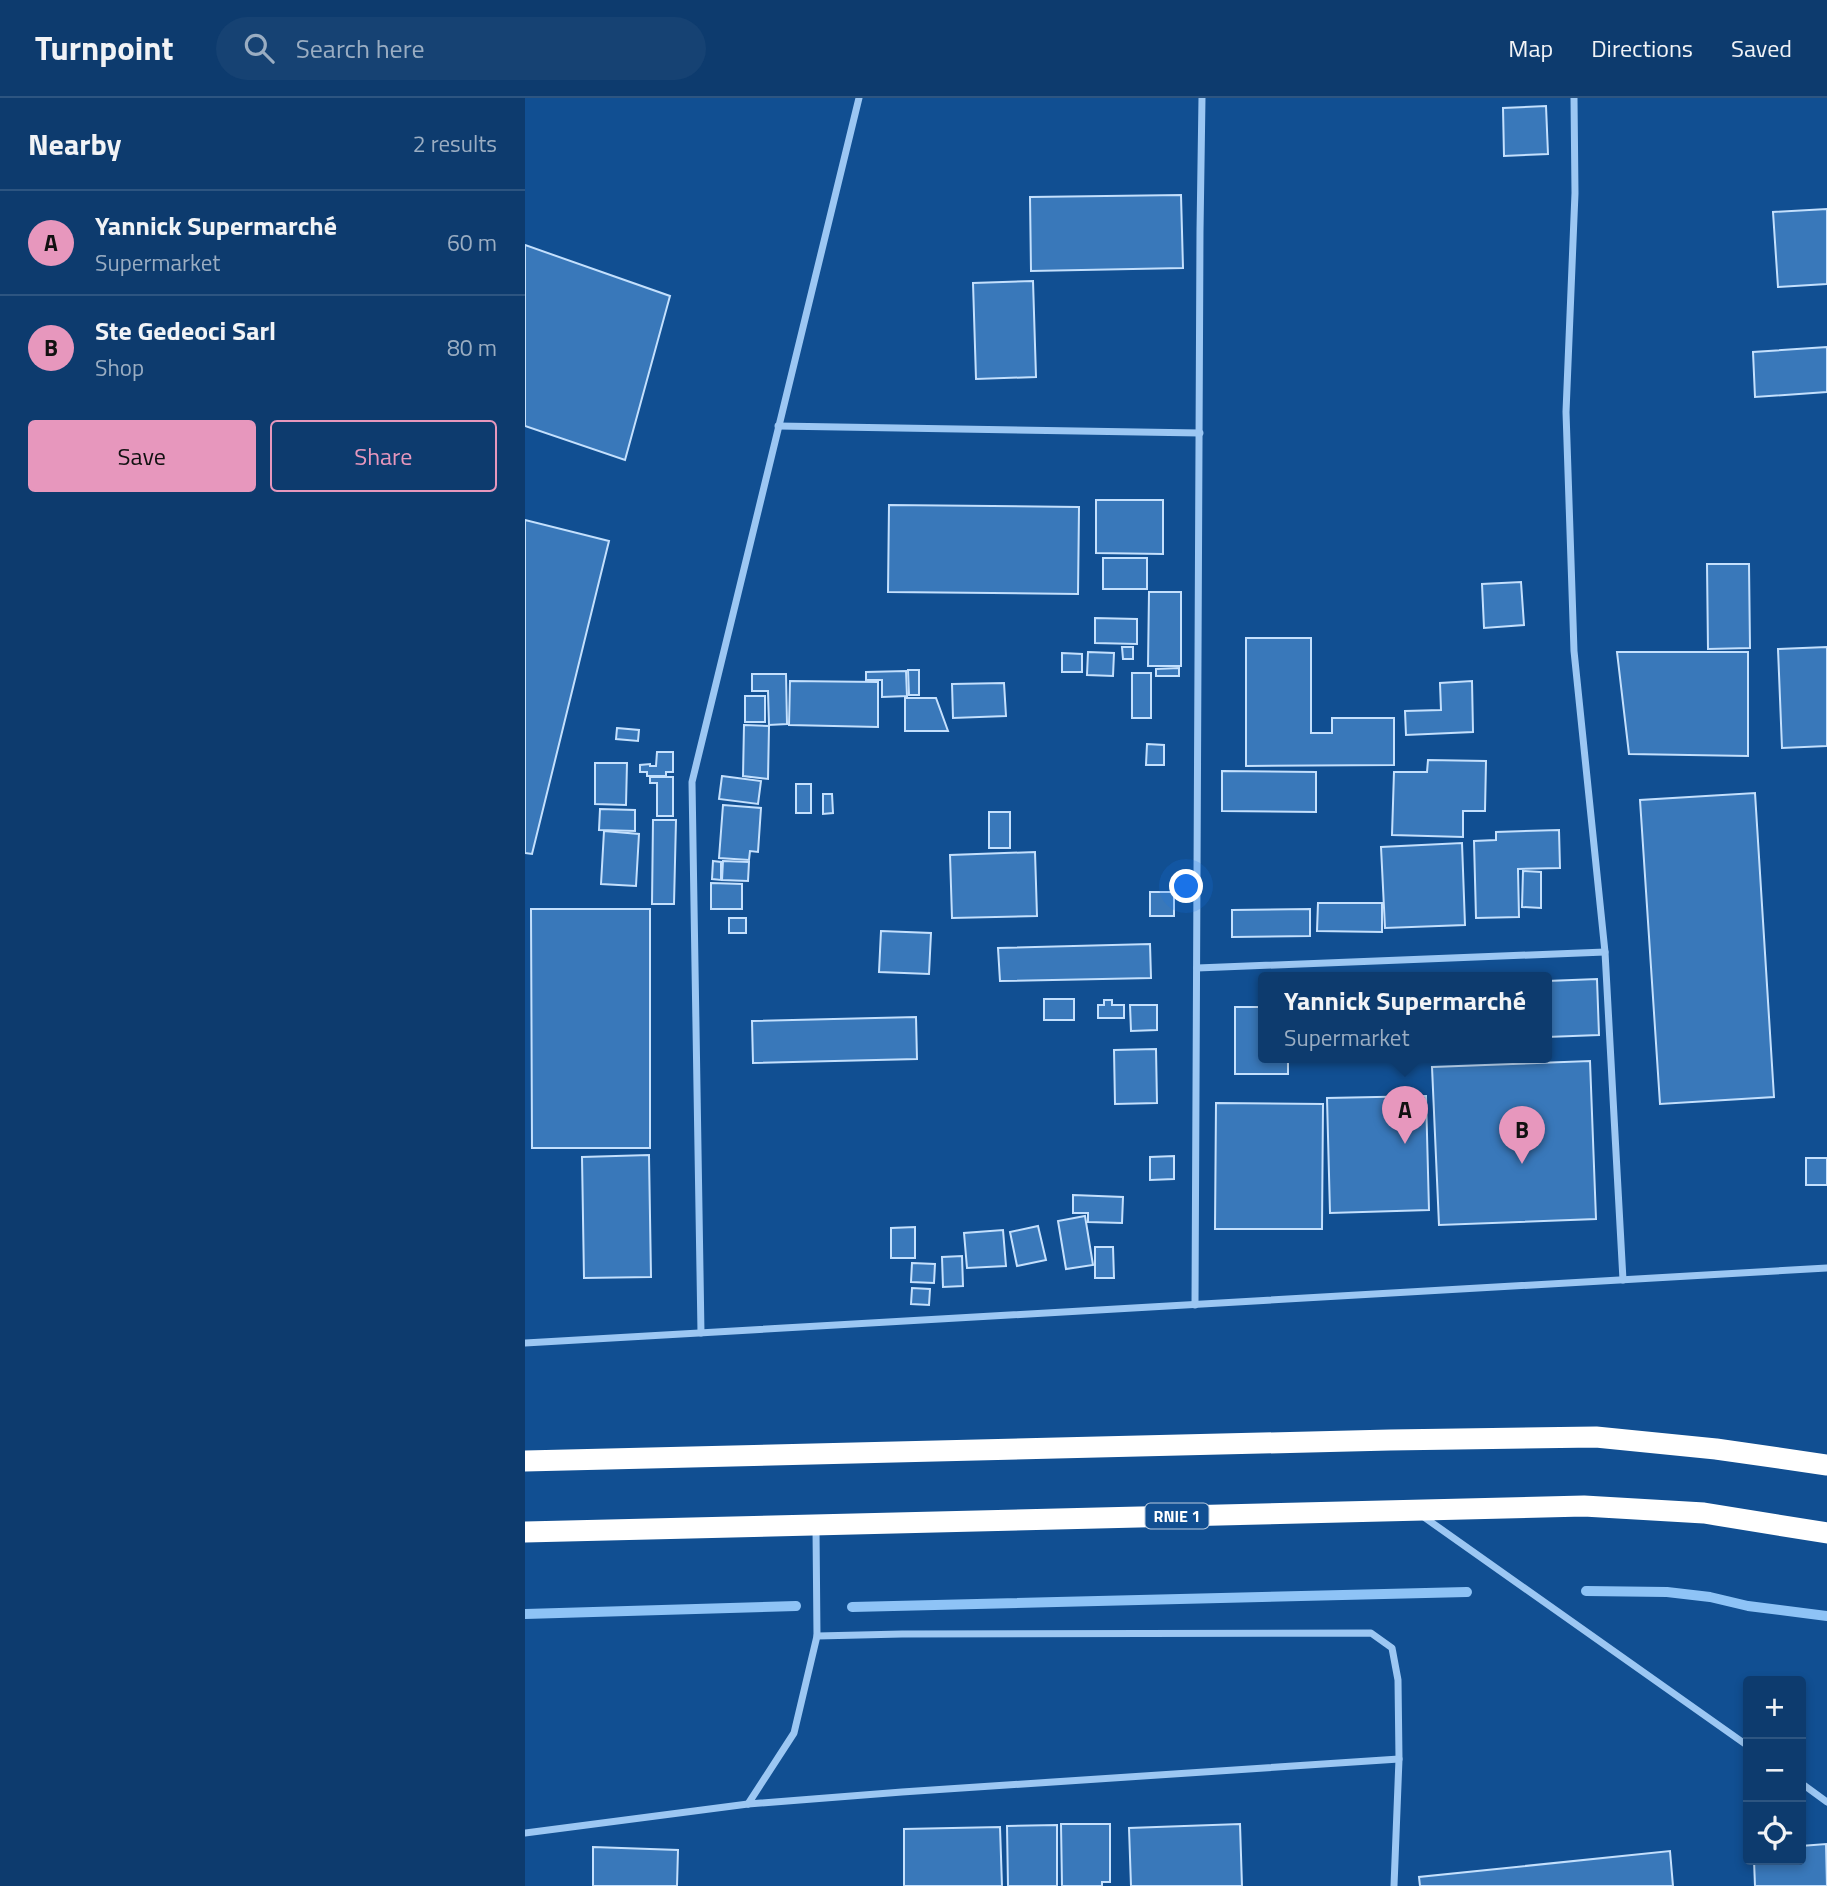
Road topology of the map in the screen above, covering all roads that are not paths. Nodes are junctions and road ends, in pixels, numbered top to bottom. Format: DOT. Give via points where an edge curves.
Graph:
graph roads {
  1 [pos="859,98"];
  2 [pos="1202,98"];
  3 [pos="1574,98"];
  4 [pos="778,426"];
  5 [pos="1199,433"];
  6 [pos="1605,952"];
  7 [pos="1197,968"];
  8 [pos="1827,1268"];
  9 [pos="1623,1280"];
  10 [pos="1195,1305"];
  11 [pos="701,1333"];
  12 [pos="525,1343"];
  13 [pos="525,1461"];
  14 [pos="1827,1465"];
  15 [pos="1415,1511"];
  16 [pos="816,1524"];
  17 [pos="525,1532"];
  18 [pos="1827,1533"];
  19 [pos="817,1636"];
  20 [pos="1743,1742"];
  21 [pos="1399,1759"];
  22 [pos="1806,1787"];
  23 [pos="1827,1802"];
  24 [pos="748,1804"];
  25 [pos="525,1833"];
  26 [pos="1394,1886"];
  1 -- 4 [label="street"];
  2 -- 5 [label="street"];
  3 -- 6 [label="street" via="1566,412 1574,638"];
  4 -- 5 [label="street"];
  4 -- 11 [label="street" via="692,782"];
  5 -- 7 [label="street"];
  6 -- 7 [label="street"];
  6 -- 9 [label="street"];
  7 -- 10 [label="street"];
  8 -- 9 [label="street"];
  9 -- 10 [label="street"];
  10 -- 11 [label="street"];
  11 -- 12 [label="street"];
  13 -- 14 [label="highway" via="1596,1437"];
  15 -- 16 [label="highway, RNIE 1"];
  15 -- 18 [label="highway, RNIE 1" via="1584,1506 1704,1513"];
  15 -- 20 [label="street"];
  16 -- 17 [label="highway, RNIE 1"];
  16 -- 19 [label="street"];
  19 -- 21 [label="street" via="1371,1633 1392,1648 1398,1680"];
  19 -- 24 [label="street" via="794,1733"];
  21 -- 24 [label="street"];
  21 -- 26 [label="street"];
  22 -- 23 [label="street"];
  24 -- 25 [label="street"];
}
